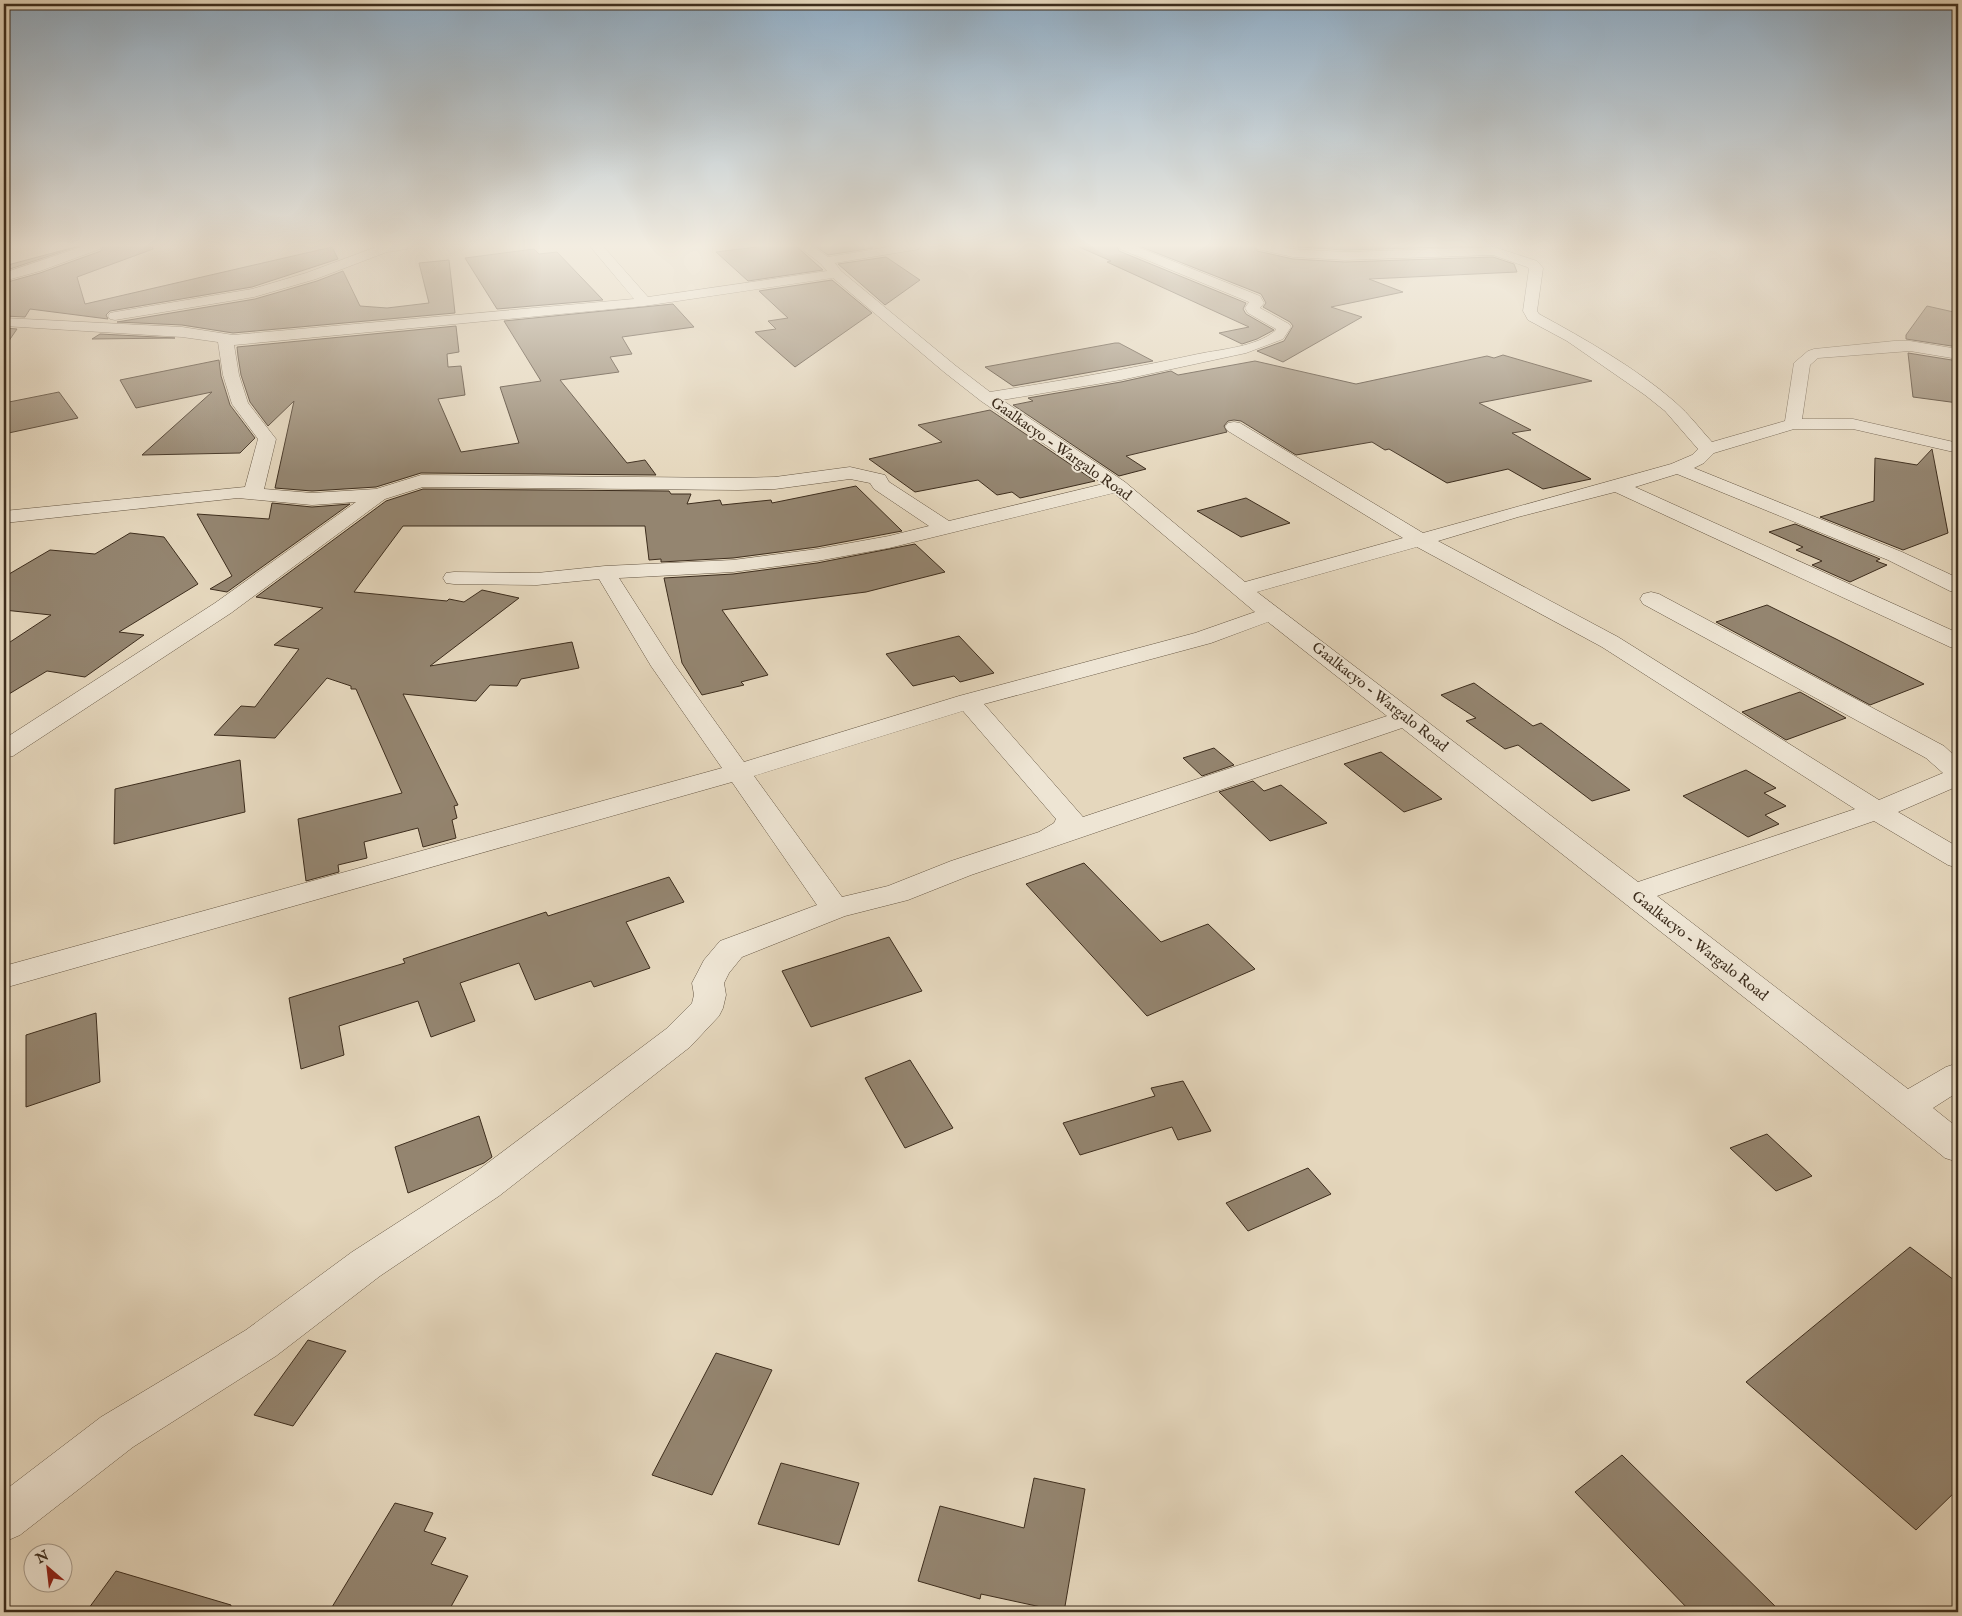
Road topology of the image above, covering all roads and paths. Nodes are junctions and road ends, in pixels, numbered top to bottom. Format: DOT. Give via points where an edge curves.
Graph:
graph roads {
  1 [pos="78,321"];
  2 [pos="445,321"];
  3 [pos="894,321"];
  4 [pos="1275,321"];
  5 [pos="1541,321"];
  6 [pos="4,322"];
  7 [pos="59,324"];
  8 [pos="225,339"];
  9 [pos="1958,354"];
  10 [pos="987,397"];
  11 [pos="1793,424"];
  12 [pos="1234,427"];
  13 [pos="1958,448"];
  14 [pos="1708,449"];
  15 [pos="1678,468"];
  16 [pos="1118,486"];
  17 [pos="1617,486"];
  18 [pos="253,493"];
  19 [pos="378,495"];
  20 [pos="4,516"];
  21 [pos="945,528"];
  22 [pos="1420,540"];
  23 [pos="605,572"];
  24 [pos="454,578"];
  25 [pos="1958,586"];
  26 [pos="1241,590"];
  27 [pos="1650,599"];
  28 [pos="1273,613"];
  29 [pos="1958,642"];
  30 [pos="968,701"];
  31 [pos="1406,718"];
  32 [pos="4,750"];
  33 [pos="739,772"];
  34 [pos="1958,774"];
  35 [pos="1877,811"];
  36 [pos="1049,838"];
  37 [pos="1958,859"];
  38 [pos="1633,894"];
  39 [pos="835,910"];
  40 [pos="4,977"];
  41 [pos="1958,1076"];
  42 [pos="1906,1107"];
  43 [pos="1958,1148"];
  44 [pos="4,1519"];
  1 -- 7 [label="street"];
  2 -- 8 [label="street"];
  3 -- 10 [label="street, Gaalkacyo - Wargalo Road"];
  4 -- 10 [label="street" via="1284,327 1283,332 1259,343 1099,379"];
  5 -- 14 [label="street" via="1572,338 1671,407"];
  6 -- 7 [label="street"];
  7 -- 8 [label="street" via="182,332"];
  8 -- 18 [label="street" via="240,404 267,439"];
  9 -- 11 [label="street" via="1902,346 1814,354 1802,364"];
  10 -- 16 [label="street, Gaalkacyo - Wargalo Road"];
  11 -- 13 [label="street" via="1853,424"];
  11 -- 14 [label="street"];
  12 -- 22 [label="street"];
  14 -- 15 [label="street" via="1698,459"];
  15 -- 17 [label="street"];
  15 -- 25 [label="street" via="1895,556"];
  16 -- 21 [label="street"];
  16 -- 26 [label="street, Gaalkacyo - Wargalo Road"];
  17 -- 22 [label="street"];
  17 -- 29 [label="street"];
  18 -- 19 [label="street" via="312,498"];
  18 -- 20 [label="street"];
  19 -- 21 [label="street" via="421,481 738,484 775,483 850,473 878,479"];
  19 -- 32 [label="street" via="223,608"];
  21 -- 23 [label="street" via="817,555 733,566"];
  22 -- 26 [label="street"];
  22 -- 35 [label="street" via="1610,642"];
  23 -- 24 [label="street" via="537,579"];
  23 -- 33 [label="street" via="663,666"];
  26 -- 28 [label="street, Gaalkacyo - Wargalo Road"];
  27 -- 34 [label="street" via="1935,752"];
  28 -- 30 [label="street" via="1203,638"];
  28 -- 31 [label="street, Gaalkacyo - Wargalo Road"];
  30 -- 33 [label="street"];
  30 -- 36 [label="street" via="1070,818 1068,828"];
  31 -- 36 [label="street"];
  31 -- 38 [label="street, Gaalkacyo - Wargalo Road"];
  33 -- 39 [label="street"];
  33 -- 40 [label="street"];
  34 -- 35 [label="street"];
  35 -- 37 [label="street"];
  35 -- 38 [label="street"];
  36 -- 39 [label="street" via="897,893"];
  38 -- 42 [label="street, Gaalkacyo - Wargalo Road"];
  39 -- 44 [label="street" via="731,949 715,968 708,983 707,1008 678,1038 486,1185 366,1264 261,1343 117,1432"];
  41 -- 42 [label="street"];
  42 -- 43 [label="street, Gaalkacyo - Wargalo Road"];
}
